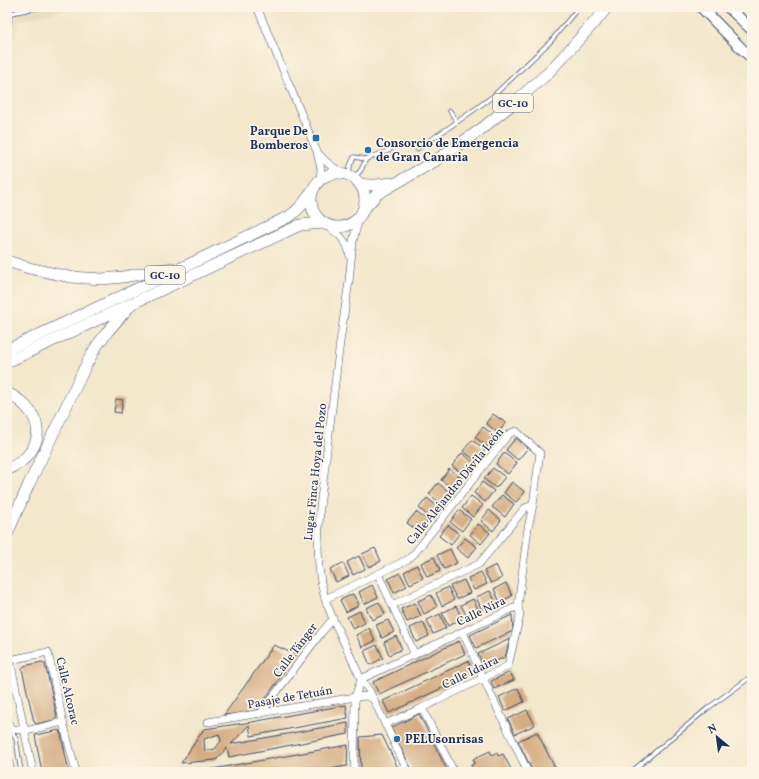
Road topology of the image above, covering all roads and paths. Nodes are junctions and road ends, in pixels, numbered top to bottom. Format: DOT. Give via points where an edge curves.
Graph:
graph roads {
  1 [pos="16,7"];
  2 [pos="40,7"];
  3 [pos="257,7"];
  4 [pos="579,7"];
  5 [pos="607,7"];
  6 [pos="701,7"];
  7 [pos="728,7"];
  8 [pos="17,12"];
  9 [pos="8,14"];
  10 [pos="752,30"];
  11 [pos="7,33"];
  12 [pos="752,58"];
  13 [pos="450,111"];
  14 [pos="458,122"];
  15 [pos="390,150"];
  16 [pos="417,150"];
  17 [pos="316,152"];
  18 [pos="366,159"];
  19 [pos="352,178"];
  20 [pos="402,180"];
  21 [pos="317,185"];
  22 [pos="361,214"];
  23 [pos="324,223"];
  24 [pos="351,260"];
  25 [pos="7,261"];
  26 [pos="192,263"];
  27 [pos="132,304"];
  28 [pos="7,350"];
  29 [pos="7,362"];
  30 [pos="7,393"];
  31 [pos="516,431"];
  32 [pos="7,469"];
  33 [pos="533,505"];
  34 [pos="7,534"];
  35 [pos="378,574"];
  36 [pos="325,599"];
  37 [pos="392,605"];
  38 [pos="518,606"];
  39 [pos="333,619"];
  40 [pos="463,632"];
  41 [pos="415,655"];
  42 [pos="752,676"];
  43 [pos="483,678"];
  44 [pos="361,679"];
  45 [pos="355,697"];
  46 [pos="374,700"];
  47 [pos="422,708"];
  48 [pos="260,714"];
  49 [pos="7,720"];
  50 [pos="63,722"];
  51 [pos="208,722"];
  52 [pos="385,724"];
  53 [pos="11,729"];
  54 [pos="24,730"];
  55 [pos="7,753"];
  56 [pos="12,772"];
  57 [pos="21,772"];
  58 [pos="33,772"];
  59 [pos="76,772"];
  60 [pos="351,772"];
  61 [pos="408,772"];
  62 [pos="454,772"];
  63 [pos="528,772"];
  64 [pos="631,772"];
  1 -- 8 [label="lane"];
  2 -- 8 [label="lane"];
  3 -- 17 [label="street"];
  4 -- 14 [label="lane" via="550,41 498,92"];
  5 -- 20 [label="main road, GC-10" via="547,74 516,101 480,130"];
  6 -- 12 [label="street"];
  7 -- 10 [label="street"];
  8 -- 9 [label="lane"];
  9 -- 11 [label="lane" via="10,25"];
  13 -- 14 [label="lane"];
  14 -- 16 [label="lane"];
  15 -- 18 [label="lane"];
  17 -- 19 [label="street" via="335,169"];
  17 -- 21 [label="street" via="321,169"];
  18 -- 19 [label="lane" via="362,170"];
  18 -- 19 [label="lane" via="354,157 350,166"];
  19 -- 20 [label="main road, GC-10" via="370,186"];
  19 -- 21 [label="main road, GC-10" via="338,173 332,174"];
  19 -- 22 [label="main road" via="364,192 365,201"];
  20 -- 22 [label="main road, GC-10" via="377,194"];
  21 -- 23 [label="main road" via="312,196 312,204 318,218"];
  21 -- 26 [label="main road, GC-10" via="305,202 290,216"];
  22 -- 23 [label="main road, GC-10" via="353,223 346,226 330,226"];
  22 -- 24 [label="street, Lugar Finca Hoya del Pozo" via="354,235"];
  23 -- 24 [label="street, Lugar Finca Hoya del Pozo" via="347,245"];
  23 -- 27 [label="main road, GC-10" via="300,225"];
  24 -- 36 [label="street, Lugar Finca Hoya del Pozo" via="320,507 318,547"];
  25 -- 26 [label="main road" via="70,277 102,278 147,273"];
  26 -- 28 [label="main road, GC-10"];
  27 -- 29 [label="main road, GC-10"];
  27 -- 34 [label="main road" via="96,347"];
  30 -- 32 [label="main road" via="24,404 34,418 38,434 31,452 24,460"];
  31 -- 33 [label="street, Calle Nira" via="540,453"];
  31 -- 35 [label="street, Calle Alejandro Dávila León" via="508,435 414,554"];
  33 -- 37 [label="street" via="525,508 479,564"];
  33 -- 38 [label="street, Calle Nira"];
  35 -- 36 [label="street, Calle Alejandro Dávila León"];
  35 -- 37 [label="street"];
  36 -- 39 [label="street, Lugar Finca Hoya del Pozo"];
  37 -- 41 [label="street"];
  38 -- 40 [label="street, Calle Nira"];
  38 -- 43 [label="street, Calle Idaira" via="520,615 508,666"];
  39 -- 44 [label="street, Lugar Finca Hoya del Pozo"];
  39 -- 48 [label="street, Calle Tánger"];
  40 -- 41 [label="street, Calle Nira"];
  40 -- 43 [label="street"];
  41 -- 44 [label="street, Calle Nira"];
  42 -- 64 [label="lane" via="708,708"];
  43 -- 47 [label="street, Calle Idaira"];
  43 -- 63 [label="street"];
  44 -- 45 [label="street"];
  44 -- 46 [label="street, Lugar Finca Hoya del Pozo"];
  45 -- 46 [label="street, Pasaje de Tetuán" via="368,696"];
  45 -- 48 [label="street, Pasaje de Tetuán"];
  45 -- 60 [label="street"];
  46 -- 52 [label="street, Lugar Finca Hoya del Pozo"];
  47 -- 52 [label="street, Calle Idaira"];
  47 -- 62 [label="street"];
  48 -- 51 [label="street, Pasaje de Tetuán"];
  49 -- 53 [label="street"];
  50 -- 54 [label="street"];
  50 -- 54 [label="street, Calle Alcorac" via="48,652 10,660"];
  50 -- 59 [label="street, Calle Alcorac"];
  52 -- 61 [label="street, Lugar Finca Hoya del Pozo"];
  53 -- 54 [label="street"];
  53 -- 57 [label="lane" via="16,739"];
  54 -- 58 [label="street"];
  55 -- 56 [label="street"];
}
